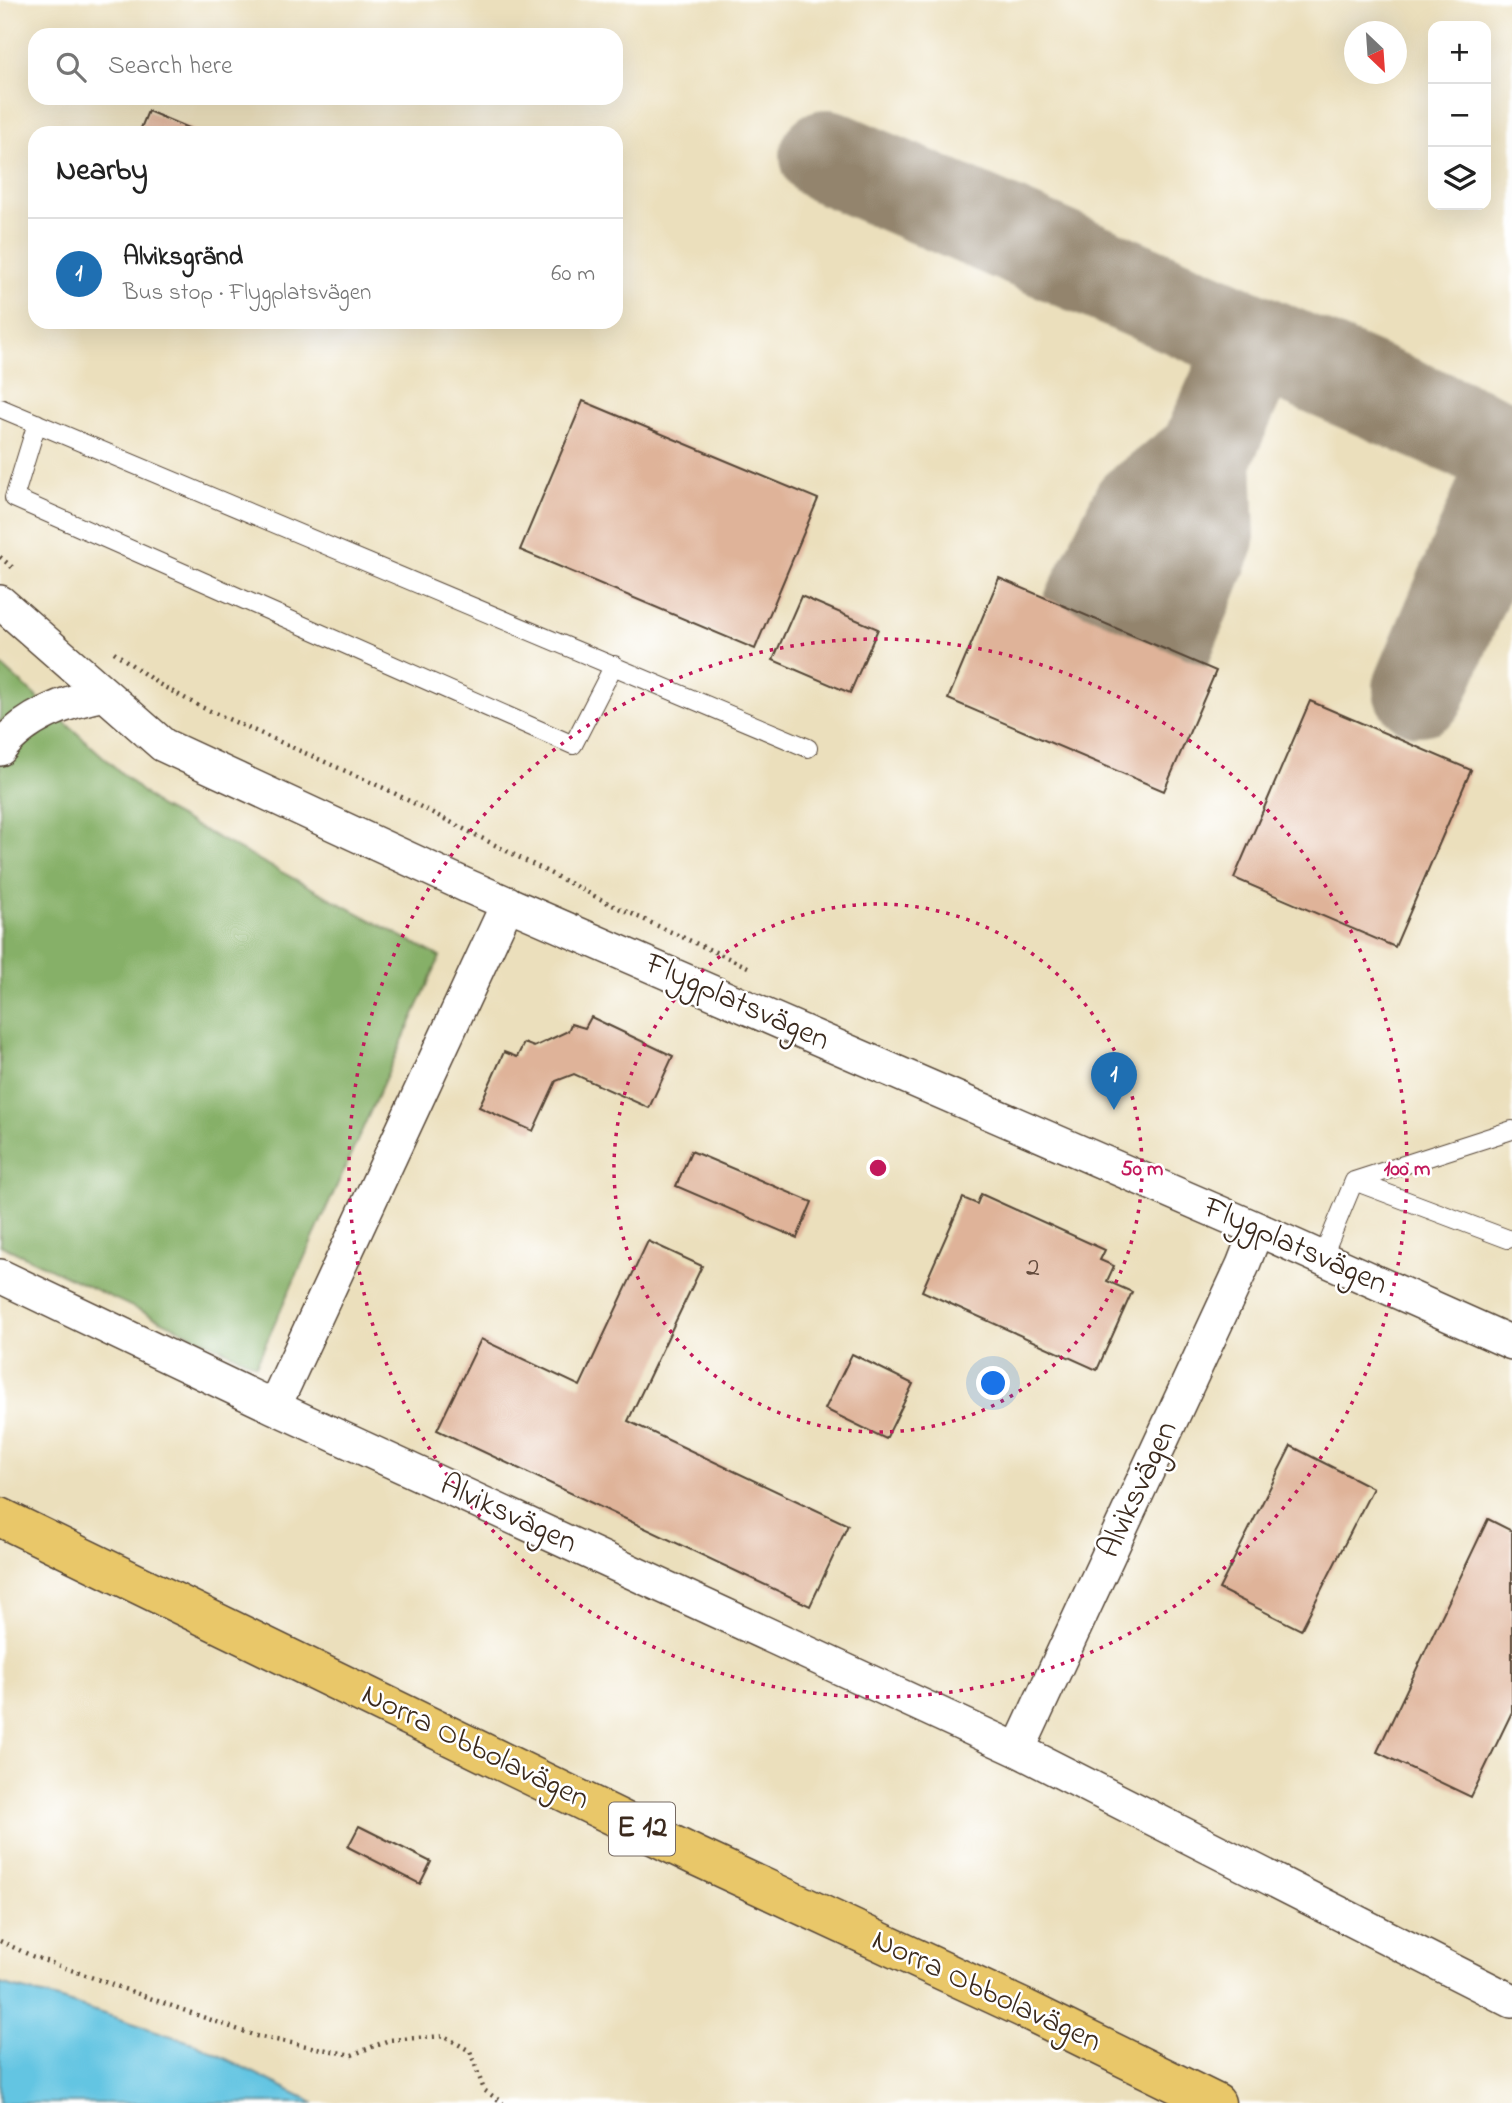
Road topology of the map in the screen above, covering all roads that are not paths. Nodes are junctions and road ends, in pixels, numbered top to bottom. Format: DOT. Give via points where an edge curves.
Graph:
graph roads {
  1 [pos="0,408"];
  2 [pos="37,423"];
  3 [pos="0,602"];
  4 [pos="614,666"];
  5 [pos="105,694"];
  6 [pos="808,748"];
  7 [pos="0,750"];
  8 [pos="508,903"];
  9 [pos="1512,1130"];
  10 [pos="1354,1181"];
  11 [pos="1257,1229"];
  12 [pos="1508,1239"];
  13 [pos="1322,1258"];
  14 [pos="0,1276"];
  15 [pos="1512,1343"];
  16 [pos="274,1407"];
  17 [pos="0,1517"];
  18 [pos="1018,1750"];
  19 [pos="1512,2001"];
  20 [pos="1216,2103"];
  1 -- 2 [label="lane"];
  2 -- 4 [label="lane"];
  2 -- 4 [label="lane" via="14,498 573,745"];
  3 -- 5 [label="street, Flygplatsvägen"];
  4 -- 6 [label="lane"];
  5 -- 7 [label="street" via="39,716"];
  5 -- 8 [label="street, Flygplatsvägen" via="163,745"];
  8 -- 11 [label="street, Flygplatsvägen"];
  8 -- 16 [label="street"];
  9 -- 10 [label="lane"];
  10 -- 12 [label="lane"];
  10 -- 13 [label="lane"];
  11 -- 13 [label="street, Flygplatsvägen"];
  11 -- 18 [label="street, Alviksvägen"];
  13 -- 15 [label="street, Flygplatsvägen"];
  14 -- 16 [label="street, Alviksvägen"];
  16 -- 18 [label="street, Alviksvägen"];
  17 -- 20 [label="highway, Norra Obbolavägen / E 12"];
  18 -- 19 [label="street, Alviksvägen"];
}
